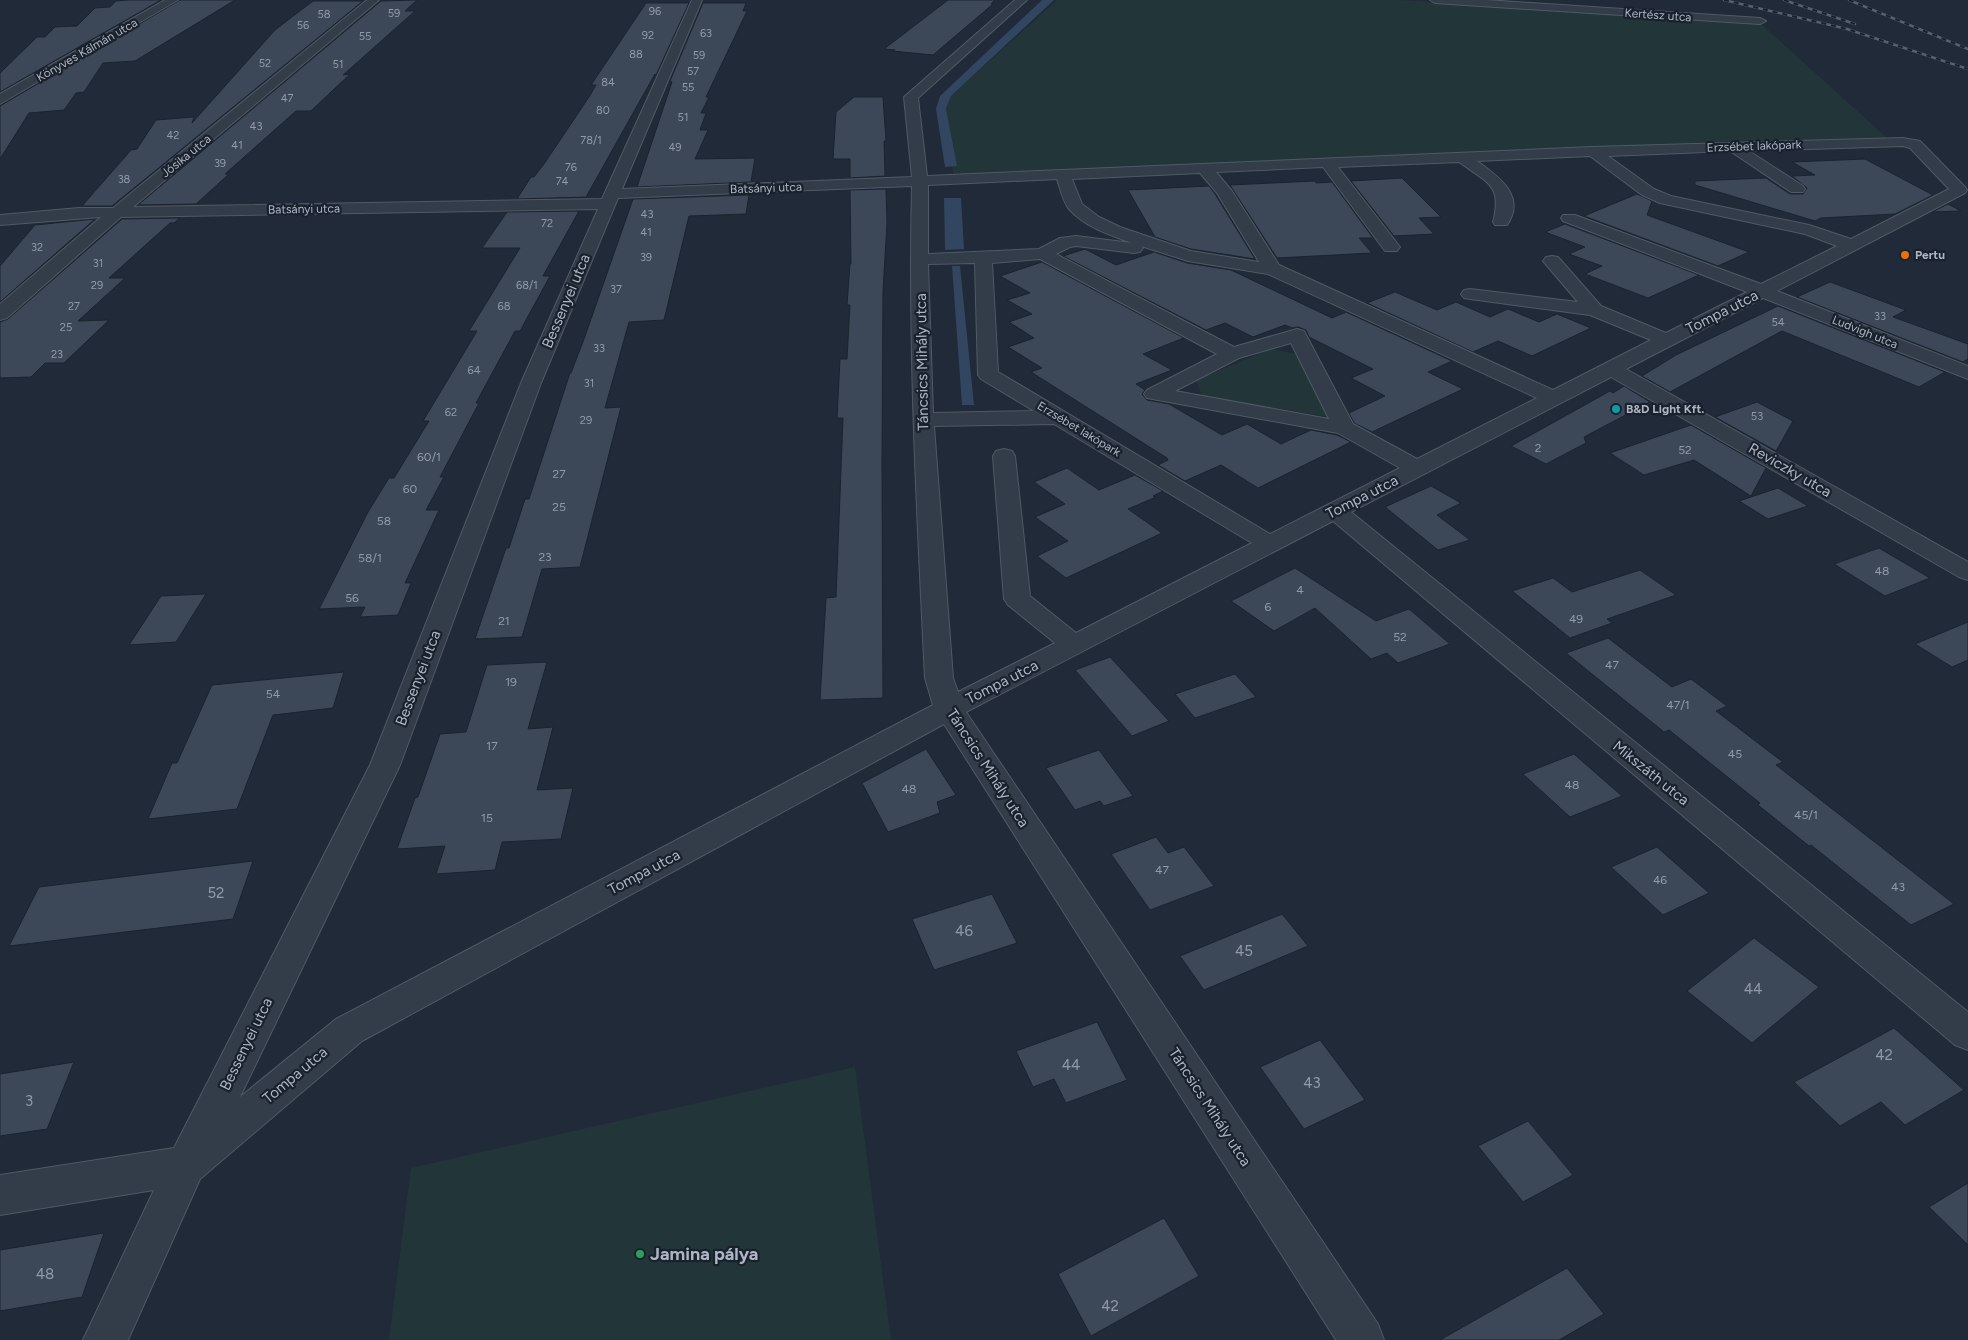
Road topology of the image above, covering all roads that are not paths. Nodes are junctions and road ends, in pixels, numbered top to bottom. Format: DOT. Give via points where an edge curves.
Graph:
graph roads {
  1 [pos="173,0"];
  2 [pos="374,0"];
  3 [pos="697,0"];
  4 [pos="1022,0"];
  5 [pos="1435,0"];
  6 [pos="1760,21"];
  7 [pos="0,100"];
  8 [pos="1915,144"];
  9 [pos="1732,146"];
  10 [pos="1592,151"];
  11 [pos="1462,157"];
  12 [pos="1327,163"];
  13 [pos="1205,169"];
  14 [pos="1063,175"];
  15 [pos="920,182"];
  16 [pos="1797,189"];
  17 [pos="609,199"];
  18 [pos="116,213"];
  19 [pos="1569,218"];
  20 [pos="0,220"];
  21 [pos="1501,222"];
  22 [pos="1114,239"];
  23 [pos="1852,245"];
  24 [pos="1391,247"];
  25 [pos="1044,254"];
  26 [pos="983,258"];
  27 [pos="919,259"];
  28 [pos="1552,261"];
  29 [pos="1272,269"];
  30 [pos="1762,291"];
  31 [pos="1470,294"];
  32 [pos="1594,310"];
  33 [pos="0,314"];
  34 [pos="1667,340"];
  35 [pos="1232,354"];
  36 [pos="1611,368"];
  37 [pos="1968,373"];
  38 [pos="1554,398"];
  39 [pos="1060,417"];
  40 [pos="922,420"];
  41 [pos="1344,428"];
  42 [pos="1004,456"];
  43 [pos="1418,468"];
  44 [pos="1335,511"];
  45 [pos="1270,544"];
  46 [pos="1968,572"];
  47 [pos="1074,645"];
  48 [pos="949,709"];
  49 [pos="1968,1034"];
  50 [pos="186,1165"];
  51 [pos="0,1194"];
  52 [pos="105,1340"];
  53 [pos="1362,1340"];
  1 -- 7 [label="street, Könyves Kálmán utca"];
  2 -- 18 [label="street, Jósika utca"];
  3 -- 17 [label="street, Bessenyei utca"];
  4 -- 15 [label="street, Táncsics Mihály utca" via="910,97"];
  5 -- 6 [label="street, Kertész utca"];
  8 -- 9 [label="street, Erzsébet lakópark"];
  8 -- 23 [label="street, Tompa utca" via="1959,190"];
  9 -- 10 [label="street, Erzsébet lakópark"];
  9 -- 16 [label="street"];
  10 -- 11 [label="street, Erzsébet lakópark"];
  10 -- 23 [label="street" via="1648,192 1666,200 1809,230"];
  11 -- 12 [label="street, Erzsébet lakópark"];
  11 -- 21 [label="street" via="1504,193"];
  12 -- 13 [label="street, Erzsébet lakópark"];
  12 -- 24 [label="street"];
  13 -- 14 [label="street, Erzsébet lakópark"];
  13 -- 29 [label="street" via="1224,191"];
  14 -- 15 [label="street, Erzsébet lakópark"];
  14 -- 22 [label="street" via="1075,206"];
  15 -- 17 [label="street, Batsányi utca"];
  15 -- 27 [label="street, Táncsics Mihály utca"];
  17 -- 18 [label="street, Batsányi utca"];
  17 -- 50 [label="street, Bessenyei utca" via="531,383 385,765"];
  18 -- 20 [label="street, Batsányi utca"];
  18 -- 33 [label="street, Jósika utca"];
  19 -- 30 [label="street, Ludvigh utca"];
  22 -- 25 [label="street" via="1066,242"];
  22 -- 29 [label="street" via="1188,256"];
  23 -- 30 [label="street, Tompa utca"];
  25 -- 26 [label="street"];
  25 -- 35 [label="street"];
  26 -- 27 [label="street"];
  26 -- 39 [label="street, Erzsébet lakópark" via="988,375"];
  27 -- 40 [label="street, Táncsics Mihály utca"];
  28 -- 32 [label="street"];
  29 -- 38 [label="street"];
  30 -- 34 [label="street, Tompa utca"];
  30 -- 37 [label="street, Ludvigh utca"];
  31 -- 32 [label="street"];
  32 -- 34 [label="street"];
  34 -- 36 [label="street, Tompa utca"];
  35 -- 41 [label="street" via="1297,335"];
  35 -- 41 [label="street" via="1154,394"];
  36 -- 38 [label="street, Tompa utca"];
  36 -- 46 [label="street, Reviczky utca"];
  38 -- 43 [label="street, Tompa utca"];
  39 -- 40 [label="street"];
  39 -- 45 [label="street, Erzsébet lakópark"];
  40 -- 48 [label="street, Táncsics Mihály utca" via="939,678"];
  41 -- 43 [label="street"];
  42 -- 47 [label="street" via="1017,599"];
  43 -- 44 [label="street, Tompa utca"];
  44 -- 45 [label="street, Tompa utca"];
  44 -- 49 [label="street, Mikszáth utca"];
  45 -- 47 [label="street, Tompa utca"];
  47 -- 48 [label="street, Tompa utca"];
  48 -- 50 [label="street, Tompa utca" via="349,1030"];
  48 -- 53 [label="street, Táncsics Mihály utca"];
  50 -- 51 [label="street"];
  50 -- 52 [label="street, Bessenyei utca"];
}
